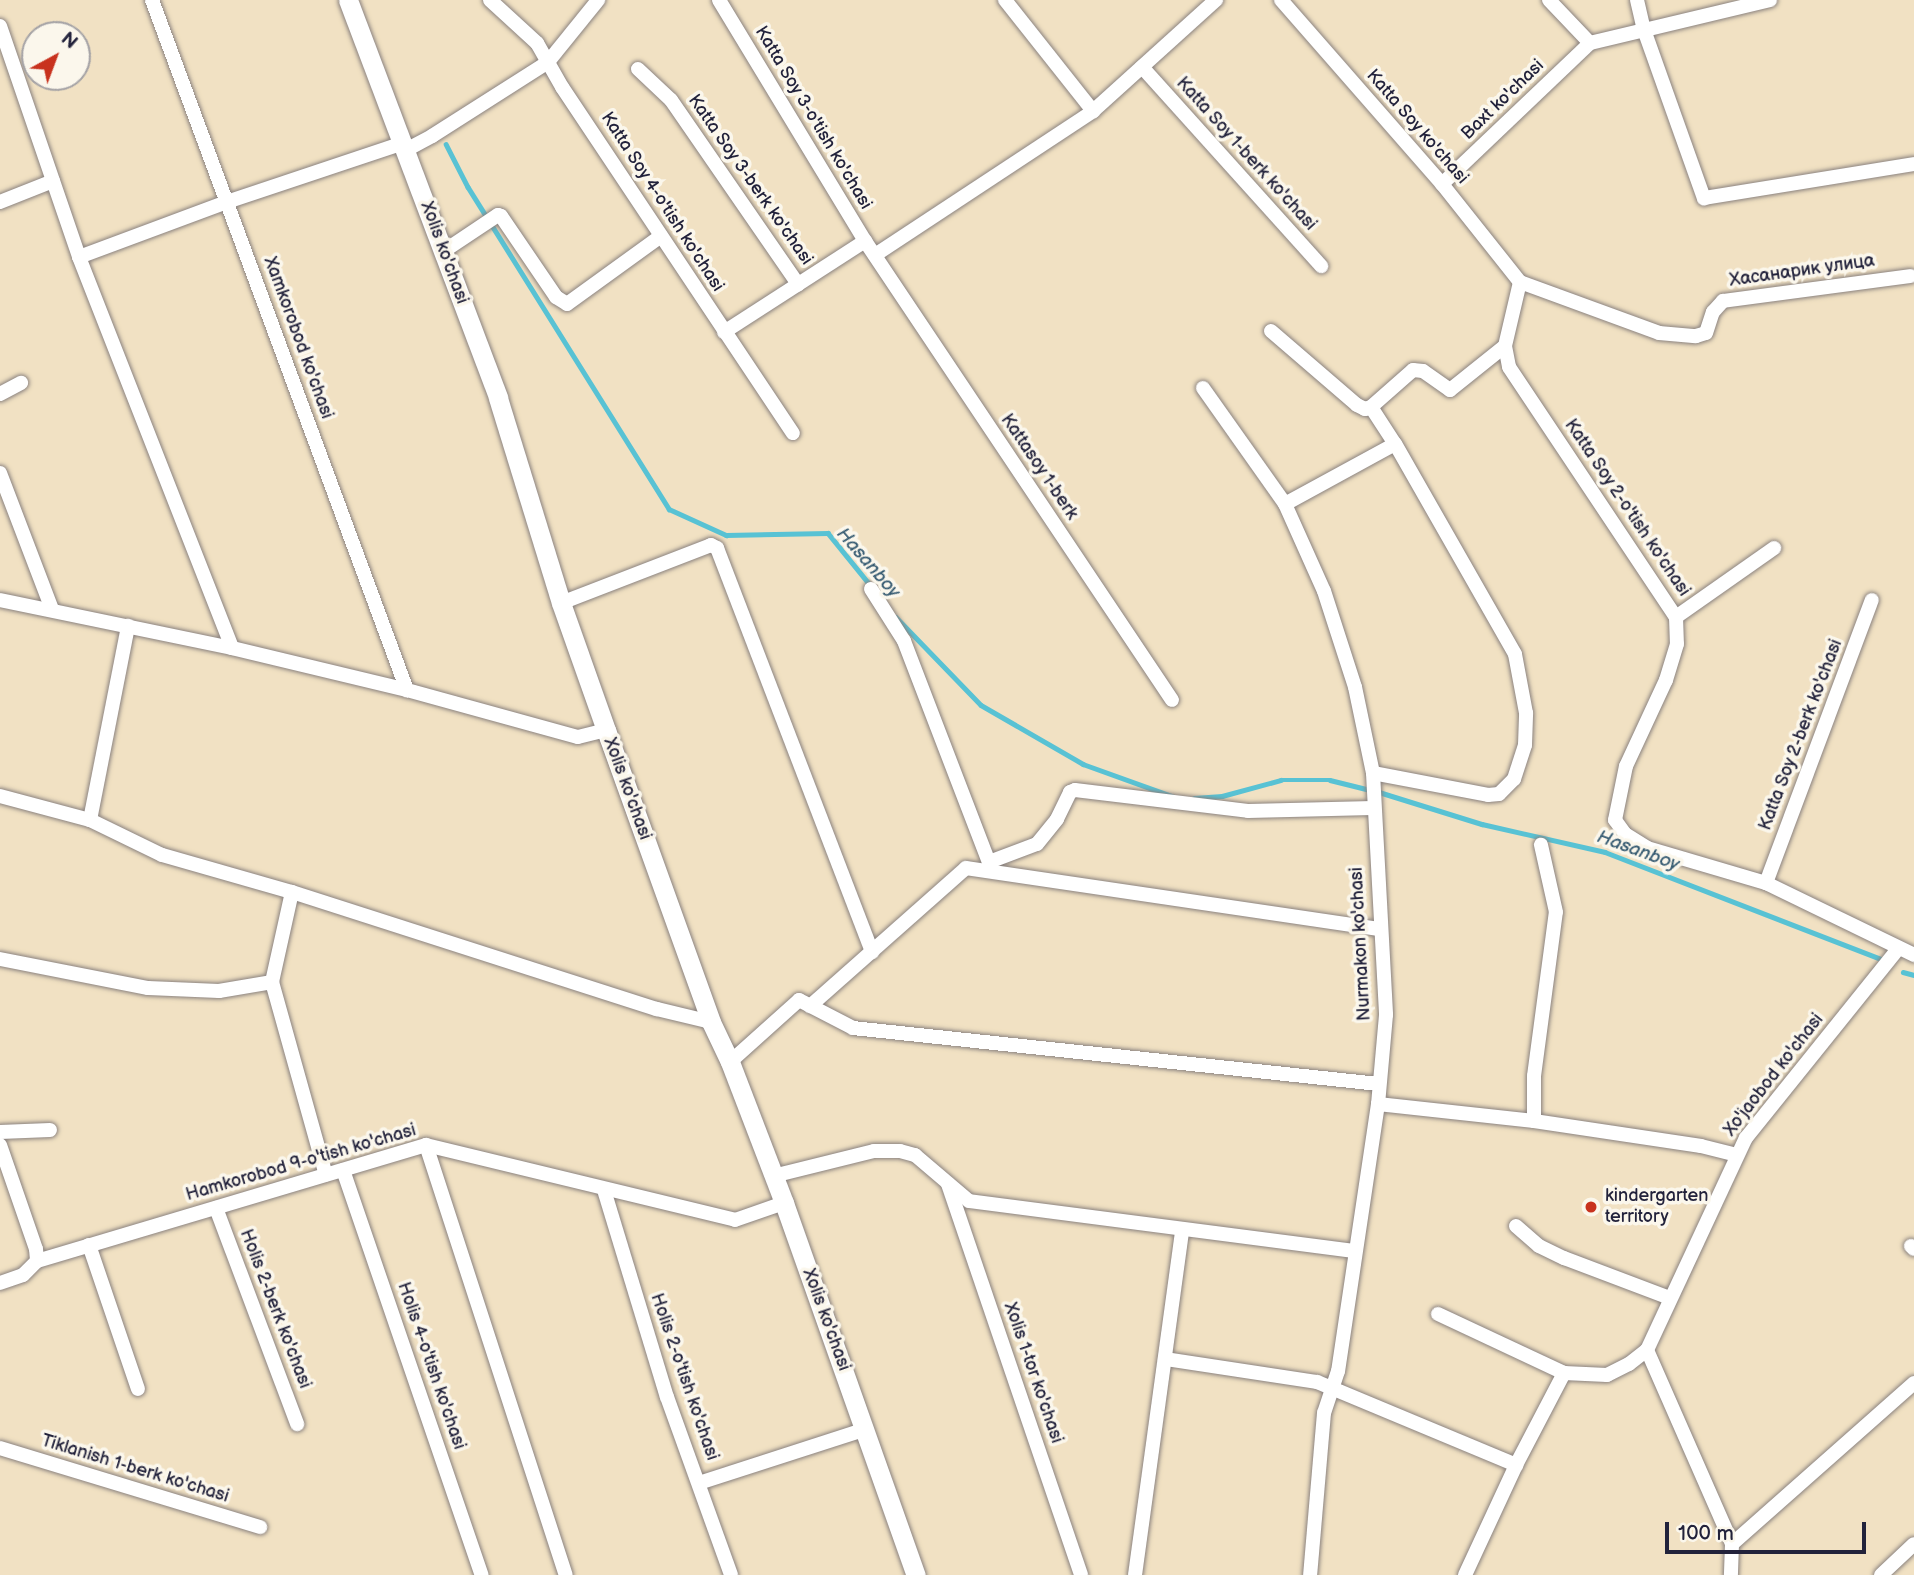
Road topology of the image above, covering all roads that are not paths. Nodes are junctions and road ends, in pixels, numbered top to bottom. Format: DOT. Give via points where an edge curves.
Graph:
graph roads {
  1 [pos="152,0"];
  2 [pos="348,0"];
  3 [pos="490,0"];
  4 [pos="598,0"];
  5 [pos="719,0"];
  6 [pos="1005,0"];
  7 [pos="1216,0"];
  8 [pos="1281,0"];
  9 [pos="1549,0"];
  10 [pos="1637,0"];
  11 [pos="1769,0"];
  12 [pos="1754,1"];
  13 [pos="0,26"];
  14 [pos="1643,27"];
  15 [pos="1590,43"];
  16 [pos="548,62"];
  17 [pos="1142,67"];
  18 [pos="638,69"];
  19 [pos="1093,111"];
  20 [pos="405,146"];
  21 [pos="1914,164"];
  22 [pos="53,181"];
  23 [pos="1442,184"];
  24 [pos="0,202"];
  25 [pos="227,202"];
  26 [pos="661,236"];
  27 [pos="865,241"];
  28 [pos="444,251"];
  29 [pos="875,255"];
  30 [pos="79,257"];
  31 [pos="1321,266"];
  32 [pos="1910,276"];
  33 [pos="1520,282"];
  34 [pos="799,284"];
  35 [pos="1270,331"];
  36 [pos="724,332"];
  37 [pos="1505,346"];
  38 [pos="21,383"];
  39 [pos="1203,388"];
  40 [pos="0,394"];
  41 [pos="1371,407"];
  42 [pos="793,433"];
  43 [pos="1395,444"];
  44 [pos="0,473"];
  45 [pos="1285,504"];
  46 [pos="1774,548"];
  47 [pos="871,589"];
  48 [pos="0,600"];
  49 [pos="1872,600"];
  50 [pos="561,603"];
  51 [pos="52,609"];
  52 [pos="1676,617"];
  53 [pos="128,626"];
  54 [pos="232,648"];
  55 [pos="407,690"];
  56 [pos="1172,700"];
  57 [pos="606,730"];
  58 [pos="1373,773"];
  59 [pos="0,796"];
  60 [pos="1373,808"];
  61 [pos="90,820"];
  62 [pos="1541,845"];
  63 [pos="991,867"];
  64 [pos="1766,883"];
  65 [pos="292,892"];
  66 [pos="1381,929"];
  67 [pos="1898,949"];
  68 [pos="872,952"];
  69 [pos="1914,955"];
  70 [pos="0,958"];
  71 [pos="272,982"];
  72 [pos="810,1006"];
  73 [pos="711,1022"];
  74 [pos="730,1062"];
  75 [pos="1379,1084"];
  76 [pos="1378,1104"];
  77 [pos="1534,1121"];
  78 [pos="50,1130"];
  79 [pos="0,1132"];
  80 [pos="0,1145"];
  81 [pos="426,1145"];
  82 [pos="1736,1155"];
  83 [pos="343,1170"];
  84 [pos="326,1175"];
  85 [pos="774,1176"];
  86 [pos="948,1184"];
  87 [pos="604,1190"];
  88 [pos="783,1203"];
  89 [pos="216,1208"];
  90 [pos="1516,1226"];
  91 [pos="1182,1230"];
  92 [pos="89,1245"];
  93 [pos="1355,1251"];
  94 [pos="37,1261"];
  95 [pos="0,1283"];
  96 [pos="1670,1298"];
  97 [pos="1438,1314"];
  98 [pos="1647,1350"];
  99 [pos="1165,1359"];
  100 [pos="1564,1373"];
  101 [pos="1914,1383"];
  102 [pos="1331,1387"];
  103 [pos="138,1389"];
  104 [pos="298,1424"];
  105 [pos="866,1429"];
  106 [pos="0,1448"];
  107 [pos="1516,1465"];
  108 [pos="699,1483"];
  109 [pos="260,1527"];
  110 [pos="1732,1544"];
  111 [pos="1914,1544"];
  112 [pos="482,1575"];
  113 [pos="566,1575"];
  114 [pos="731,1575"];
  115 [pos="916,1575"];
  116 [pos="1082,1575"];
  117 [pos="1135,1575"];
  118 [pos="1310,1575"];
  119 [pos="1465,1575"];
  120 [pos="1731,1575"];
  121 [pos="1881,1575"];
  1 -- 25 [label="street, Xamkorobod ko'chasi"];
  2 -- 20 [label="street, Xolis ko'chasi"];
  3 -- 16 [label="street, Katta Soy 4-o'tish ko'chasi" via="537,43"];
  4 -- 16 [label="street"];
  5 -- 27 [label="street, Katta Soy 3-o'tish ko'chasi"];
  6 -- 19 [label="street"];
  7 -- 17 [label="street"];
  8 -- 23 [label="street, Katta Soy ko'chasi"];
  9 -- 15 [label="street"];
  10 -- 14 [label="street"];
  11 -- 12 [label="street, Baxt ko'chasi"];
  12 -- 14 [label="street, Baxt ko'chasi"];
  13 -- 22 [label="street"];
  14 -- 15 [label="street, Baxt ko'chasi"];
  14 -- 21 [label="street" via="1704,198"];
  15 -- 23 [label="street, Baxt ko'chasi"];
  16 -- 20 [label="street" via="432,136"];
  16 -- 26 [label="street, Katta Soy 4-o'tish ko'chasi"];
  17 -- 19 [label="street"];
  17 -- 31 [label="street, Katta Soy 1-berk ko'chasi"];
  18 -- 34 [label="street, Katta Soy 3-berk ko'chasi" via="671,100"];
  19 -- 29 [label="street"];
  20 -- 25 [label="street"];
  20 -- 28 [label="street, Xolis ko'chasi"];
  22 -- 24 [label="street"];
  22 -- 30 [label="street"];
  23 -- 33 [label="street, Katta Soy ko'chasi"];
  25 -- 30 [label="street"];
  25 -- 55 [label="street, Xamkorobod ko'chasi"];
  26 -- 28 [label="street" via="567,304 556,297 492,219"];
  26 -- 36 [label="street, Katta Soy 4-o'tish ko'chasi"];
  27 -- 29 [label="street, Katta Soy 3-o'tish ko'chasi"];
  27 -- 34 [label="street"];
  28 -- 50 [label="street, Xolis ko'chasi" via="498,398"];
  29 -- 56 [label="street, Kattasoy 1-berk"];
  30 -- 54 [label="street"];
  32 -- 33 [label="street, Хасанарик улица" via="1723,301 1713,312 1706,333 1696,336 1659,333"];
  33 -- 37 [label="street"];
  34 -- 36 [label="street"];
  35 -- 41 [label="street" via="1357,405"];
  36 -- 42 [label="street, Katta Soy 4-o'tish ko'chasi"];
  37 -- 41 [label="street" via="1456,388 1444,388 1433,376 1413,370"];
  37 -- 52 [label="street, Katta Soy 2-o'tish ko'chasi" via="1509,367"];
  38 -- 40 [label="street"];
  39 -- 45 [label="street, Nurmakon ko'chasi"];
  41 -- 43 [label="street"];
  43 -- 45 [label="street"];
  43 -- 58 [label="street" via="1516,654 1526,713 1525,745 1514,779 1499,794"];
  44 -- 51 [label="street"];
  45 -- 58 [label="street, Nurmakon ko'chasi" via="1324,591 1352,675"];
  46 -- 52 [label="street"];
  47 -- 63 [label="street" via="904,640"];
  48 -- 51 [label="street"];
  49 -- 64 [label="street, Katta Soy 2-berk ko'chasi"];
  50 -- 57 [label="street, Xolis ko'chasi"];
  50 -- 68 [label="street" via="711,545 717,548"];
  51 -- 53 [label="street"];
  52 -- 64 [label="street, Katta Soy 2-o'tish ko'chasi" via="1676,644 1666,680 1626,766 1615,820 1625,834 1647,848"];
  53 -- 54 [label="street"];
  53 -- 61 [label="street"];
  54 -- 55 [label="street"];
  55 -- 57 [label="street" via="578,737"];
  57 -- 73 [label="street, Xolis ko'chasi"];
  58 -- 60 [label="street, Nurmakon ko'chasi"];
  59 -- 61 [label="street"];
  60 -- 63 [label="street" via="1248,811 1075,790 1037,844"];
  60 -- 66 [label="street, Nurmakon ko'chasi"];
  61 -- 65 [label="street" via="162,855"];
  62 -- 77 [label="street" via="1556,912 1534,1076"];
  63 -- 66 [label="street"];
  63 -- 68 [label="street" via="966,869"];
  64 -- 67 [label="street, Katta Soy 2-o'tish ko'chasi"];
  65 -- 71 [label="street"];
  65 -- 73 [label="street" via="514,965"];
  66 -- 75 [label="street, Nurmakon ko'chasi" via="1386,1015"];
  67 -- 69 [label="street, Katta Soy 2-o'tish ko'chasi"];
  67 -- 82 [label="street, Xo'jaobod ko'chasi"];
  68 -- 72 [label="street"];
  70 -- 71 [label="street" via="148,988 219,990"];
  71 -- 84 [label="street"];
  72 -- 74 [label="street" via="797,999"];
  72 -- 75 [label="street" via="853,1028"];
  73 -- 74 [label="street, Xolis ko'chasi"];
  74 -- 85 [label="street, Xolis ko'chasi"];
  75 -- 76 [label="street, Nurmakon ko'chasi"];
  76 -- 77 [label="street"];
  76 -- 93 [label="street, Nurmakon ko'chasi"];
  77 -- 82 [label="street"];
  78 -- 79 [label="street"];
  80 -- 94 [label="street"];
  81 -- 83 [label="street, Hamkorobod 9-o'tish ko'chasi"];
  81 -- 87 [label="street, Hamkorobod 9-o'tish ko'chasi"];
  81 -- 113 [label="street"];
  82 -- 96 [label="street, Xo'jaobod ko'chasi"];
  83 -- 84 [label="street, Hamkorobod 9-o'tish ko'chasi"];
  83 -- 112 [label="street, Holis 4-o'tish ko'chasi"];
  84 -- 89 [label="street, Hamkorobod 9-o'tish ko'chasi"];
  85 -- 86 [label="street" via="874,1151 900,1151 915,1155"];
  85 -- 88 [label="street, Xolis ko'chasi"];
  86 -- 91 [label="street" via="969,1200"];
  86 -- 116 [label="street, Xolis 1-tor ko'chasi"];
  87 -- 88 [label="street, Hamkorobod 9-o'tish ko'chasi" via="735,1220"];
  87 -- 108 [label="street, Holis 2-o'tish ko'chasi" via="667,1397"];
  88 -- 105 [label="street, Xolis ko'chasi"];
  89 -- 92 [label="street, Hamkorobod 9-o'tish ko'chasi"];
  89 -- 104 [label="street, Holis 2-berk ko'chasi"];
  90 -- 96 [label="street" via="1539,1246 1564,1258"];
  91 -- 93 [label="street"];
  91 -- 99 [label="street"];
  92 -- 94 [label="street, Hamkorobod 9-o'tish ko'chasi"];
  92 -- 103 [label="street"];
  93 -- 102 [label="street, Nurmakon ko'chasi" via="1338,1371"];
  94 -- 95 [label="street, Hamkorobod 9-o'tish ko'chasi" via="23,1275"];
  96 -- 98 [label="street, Xo'jaobod ko'chasi"];
  97 -- 100 [label="street"];
  98 -- 100 [label="street" via="1607,1375"];
  98 -- 110 [label="street"];
  99 -- 102 [label="street"];
  99 -- 117 [label="street"];
  100 -- 107 [label="street"];
  101 -- 110 [label="street"];
  102 -- 107 [label="street"];
  102 -- 118 [label="street, Nurmakon ko'chasi" via="1324,1413"];
  105 -- 108 [label="street"];
  105 -- 115 [label="street, Xolis ko'chasi"];
  106 -- 109 [label="street, Tiklanish 1-berk ko'chasi"];
  107 -- 119 [label="street"];
  108 -- 114 [label="street, Holis 2-o'tish ko'chasi"];
  110 -- 120 [label="street"];
  111 -- 121 [label="street"];
}
